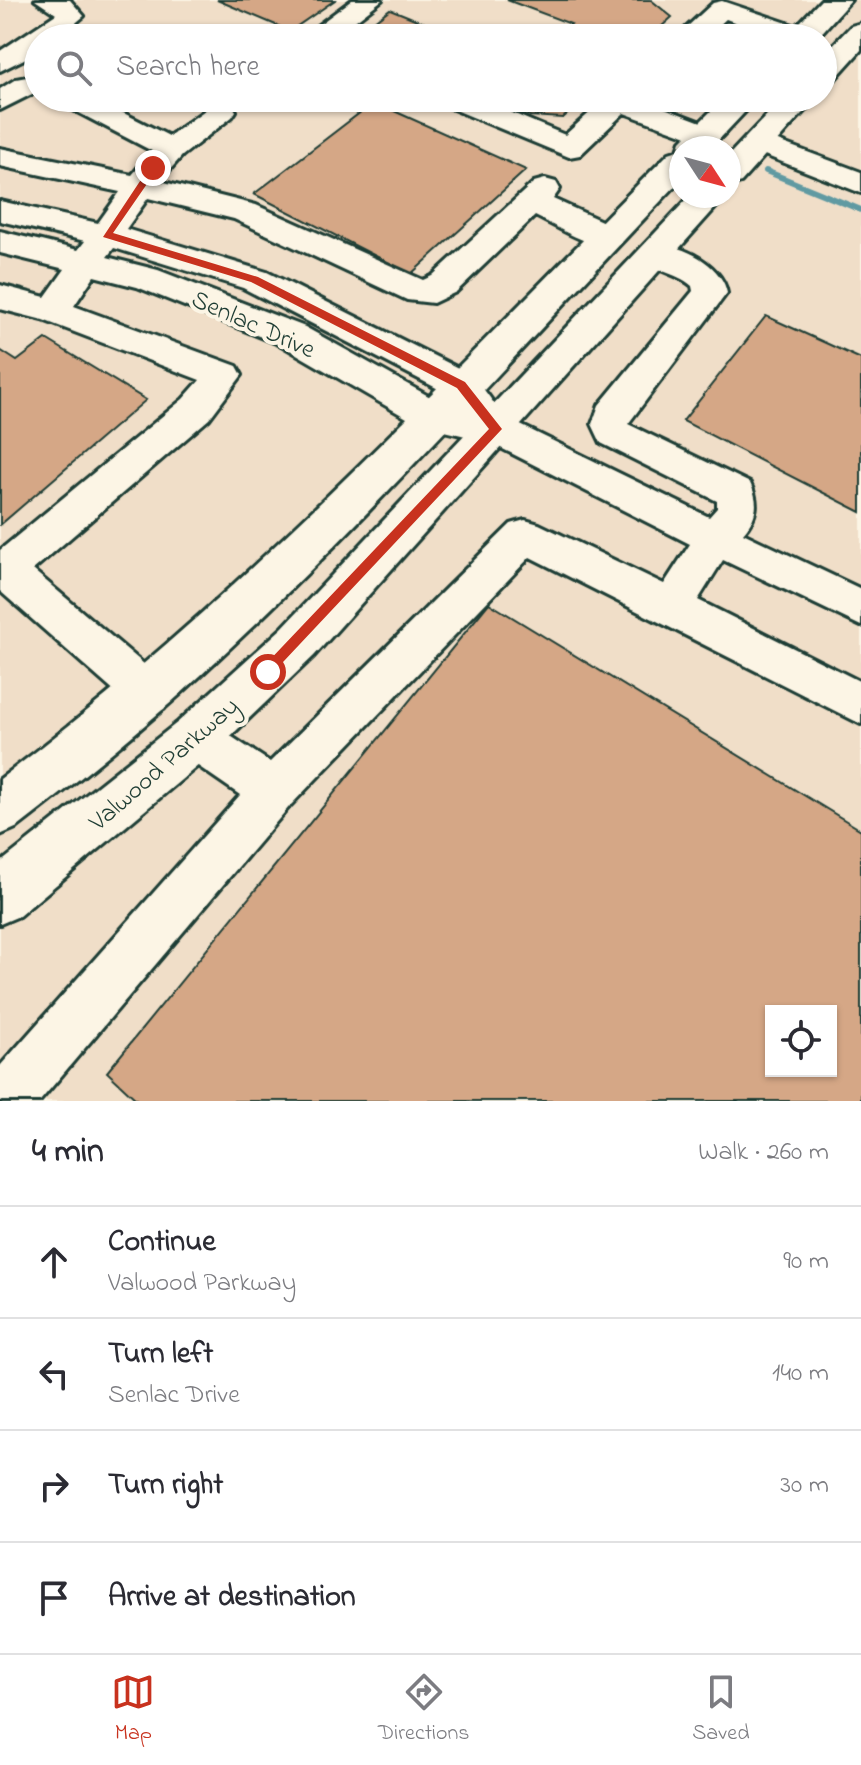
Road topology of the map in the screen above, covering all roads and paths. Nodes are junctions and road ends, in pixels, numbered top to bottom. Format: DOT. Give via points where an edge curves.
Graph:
graph roads {
  1 [pos="48,0"];
  2 [pos="369,0"];
  3 [pos="837,0"];
  4 [pos="717,3"];
  5 [pos="60,24"];
  6 [pos="335,24"];
  7 [pos="700,24"];
  8 [pos="768,24"];
  9 [pos="813,24"];
  10 [pos="861,32"];
  11 [pos="24,49"];
  12 [pos="837,58"];
  13 [pos="0,63"];
  14 [pos="24,86"];
  15 [pos="0,101"];
  16 [pos="99,112"];
  17 [pos="221,112"];
  18 [pos="484,112"];
  19 [pos="609,112"];
  20 [pos="650,112"];
  21 [pos="728,112"];
  22 [pos="787,112"];
  23 [pos="705,136"];
  24 [pos="741,141"];
  25 [pos="759,143"];
  26 [pos="171,149"];
  27 [pos="0,157"];
  28 [pos="741,162"];
  29 [pos="669,172"];
  30 [pos="861,183"];
  31 [pos="141,186"];
  32 [pos="698,208"];
  33 [pos="0,211"];
  34 [pos="606,236"];
  35 [pos="0,242"];
  36 [pos="97,248"];
  37 [pos="655,254"];
  38 [pos="0,297"];
  39 [pos="53,311"];
  40 [pos="447,400"];
  41 [pos="496,429"];
  42 [pos="715,538"];
  43 [pos="3,572"];
  44 [pos="672,607"];
  45 [pos="861,608"];
  46 [pos="149,695"];
  47 [pos="861,704"];
  48 [pos="195,738"];
  49 [pos="273,791"];
  50 [pos="0,810"];
  51 [pos="0,897"];
  52 [pos="5,1101"];
  1 -- 5 [label="street" via="71,16"];
  2 -- 6 [label="street"];
  3 -- 9 [label="main road"];
  4 -- 7 [label="street"];
  4 -- 8 [label="street"];
  10 -- 12 [label="main road"];
  11 -- 13 [label="street"];
  14 -- 15 [label="street"];
  16 -- 26 [label="street"];
  17 -- 26 [label="street"];
  18 -- 19 [label="street" via="569,148"];
  20 -- 23 [label="street"];
  21 -- 23 [label="main road"];
  22 -- 25 [label="main road"];
  24 -- 25 [label="main road"];
  25 -- 28 [label="main road"];
  25 -- 30 [label="street"];
  26 -- 31 [label="street"];
  27 -- 31 [label="street"];
  29 -- 34 [label="main road"];
  31 -- 34 [label="street" via="281,226 419,292 444,284 538,196"];
  31 -- 36 [label="street"];
  32 -- 37 [label="main road, Valwood Parkway"];
  33 -- 36 [label="street, Senlac Drive"];
  34 -- 40 [label="main road"];
  35 -- 36 [label="street, Senlac Drive"];
  36 -- 39 [label="street"];
  36 -- 40 [label="street, Senlac Drive" via="199,297"];
  37 -- 41 [label="main road, Valwood Parkway"];
  37 -- 42 [label="street" via="702,275 710,293 610,424 614,433 736,494 737,513"];
  38 -- 39 [label="street"];
  39 -- 43 [label="street" via="224,375 196,409"];
  40 -- 41 [label="street, Senlac Drive"];
  40 -- 46 [label="main road"];
  41 -- 42 [label="street, Senlac Drive"];
  41 -- 48 [label="main road, Valwood Parkway" via="298,642"];
  42 -- 44 [label="street"];
  42 -- 45 [label="street, Senlac Drive"];
  43 -- 46 [label="street"];
  44 -- 47 [label="street"];
  44 -- 49 [label="street" via="525,536"];
  46 -- 48 [label="main road"];
  46 -- 50 [label="main road"];
  48 -- 49 [label="street"];
  48 -- 51 [label="main road, Valwood Parkway"];
  49 -- 52 [label="street"];
}
